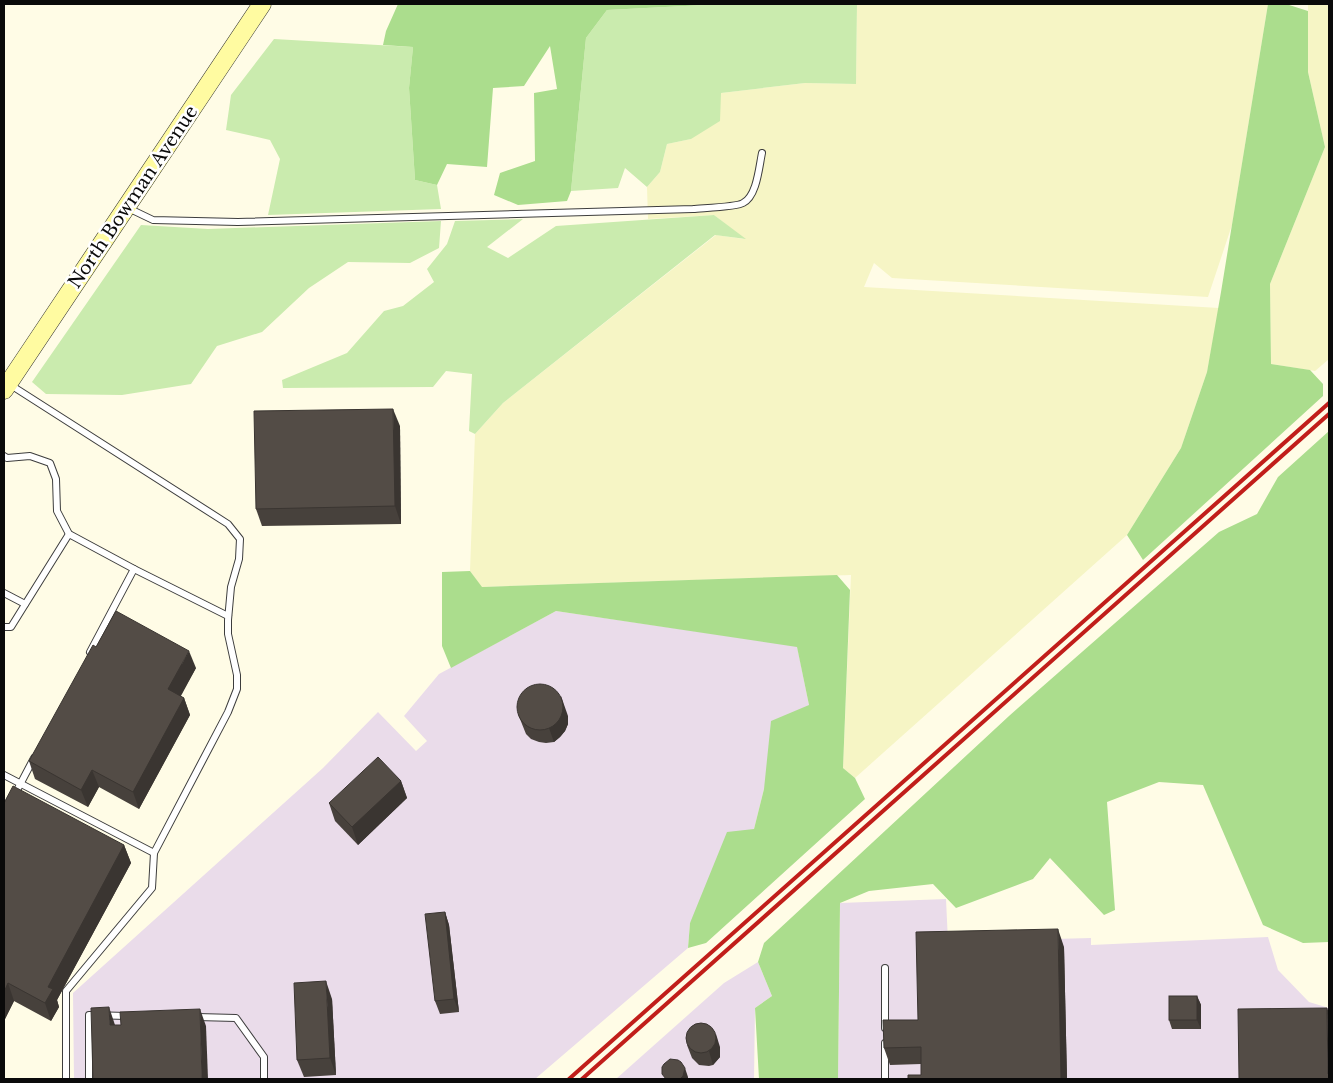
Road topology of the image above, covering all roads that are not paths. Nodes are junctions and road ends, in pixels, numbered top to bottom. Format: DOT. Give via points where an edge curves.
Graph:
graph roads {
  1 [pos="262,4"];
  2 [pos="762,153"];
  3 [pos="125,207"];
  4 [pos="6,387"];
  5 [pos="4,456"];
  6 [pos="69,534"];
  7 [pos="134,569"];
  8 [pos="4,593"];
  9 [pos="25,604"];
  10 [pos="228,616"];
  11 [pos="4,626"];
  12 [pos="88,656"];
  13 [pos="35,755"];
  14 [pos="4,775"];
  15 [pos="20,783"];
  16 [pos="9,805"];
  17 [pos="154,853"];
  18 [pos="885,968"];
  19 [pos="138,1016"];
  20 [pos="187,1017"];
  21 [pos="66,1079"];
  22 [pos="89,1079"];
  23 [pos="264,1079"];
  24 [pos="884,1079"];
  1 -- 3 [label="street, North Bowman Avenue"];
  2 -- 3 [label="lane" via="750,198 742,204 693,209 238,222 153,220"];
  3 -- 4 [label="street, North Bowman Avenue"];
  4 -- 10 [label="lane" via="228,524 240,539"];
  5 -- 6 [label="lane" via="30,456 50,463 56,479 57,511"];
  6 -- 7 [label="lane"];
  6 -- 9 [label="lane"];
  7 -- 10 [label="lane"];
  7 -- 12 [label="lane"];
  8 -- 9 [label="lane"];
  9 -- 11 [label="lane" via="11,627"];
  10 -- 17 [label="lane" via="237,688 228,712"];
  13 -- 15 [label="lane"];
  14 -- 15 [label="lane"];
  15 -- 16 [label="lane"];
  15 -- 17 [label="lane"];
  17 -- 21 [label="lane" via="152,888 66,991"];
  18 -- 24 [label="lane"];
  19 -- 22 [label="lane" via="89,1015"];
  20 -- 23 [label="lane" via="236,1018 264,1057"];
}
